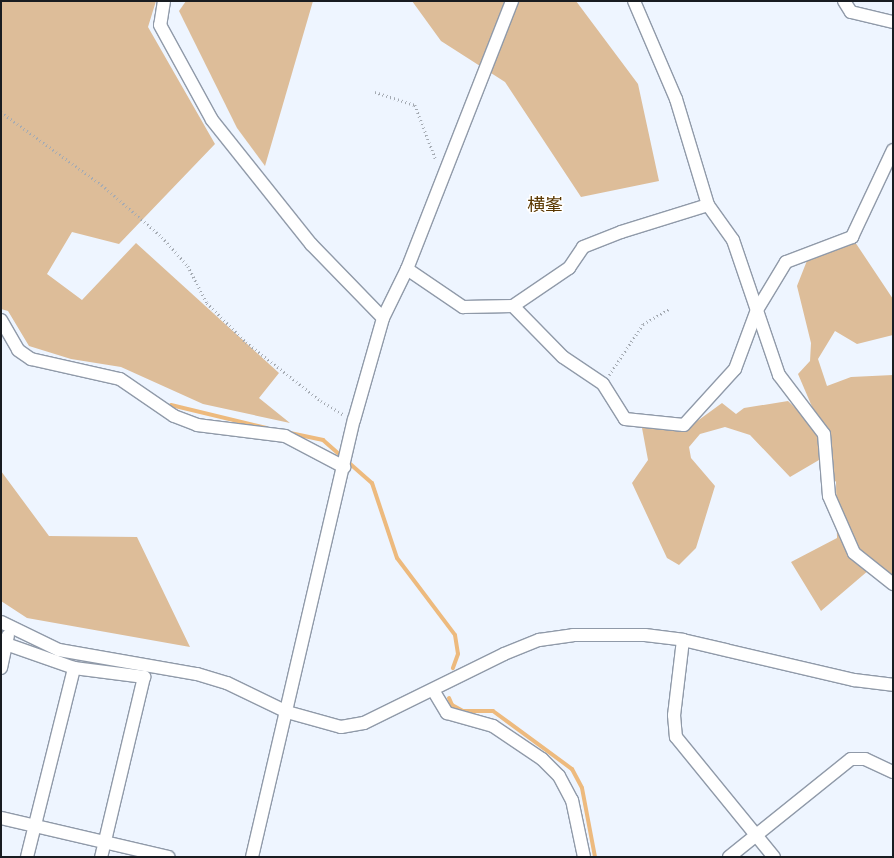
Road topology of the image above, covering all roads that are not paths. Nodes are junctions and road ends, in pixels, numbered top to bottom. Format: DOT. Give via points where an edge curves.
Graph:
graph roads {
  1 [pos="164,1"];
  2 [pos="512,1"];
  3 [pos="634,1"];
  4 [pos="844,1"];
  5 [pos="893,22"];
  6 [pos="893,150"];
  7 [pos="888,176"];
  8 [pos="708,206"];
  9 [pos="407,269"];
  10 [pos="513,306"];
  11 [pos="757,310"];
  12 [pos="383,318"];
  13 [pos="1,320"];
  14 [pos="345,461"];
  15 [pos="893,584"];
  16 [pos="5,624"];
  17 [pos="683,640"];
  18 [pos="6,644"];
  19 [pos="1,668"];
  20 [pos="74,668"];
  21 [pos="893,685"];
  22 [pos="434,690"];
  23 [pos="287,712"];
  24 [pos="893,772"];
  25 [pos="1,818"];
  26 [pos="35,826"];
  27 [pos="756,835"];
  28 [pos="105,842"];
  29 [pos="27,857"];
  30 [pos="102,857"];
  31 [pos="169,857"];
  32 [pos="252,857"];
  33 [pos="584,857"];
  34 [pos="729,857"];
  35 [pos="774,857"];
  1 -- 12 [label="street" via="160,25 212,120 311,244"];
  2 -- 9 [label="street"];
  3 -- 8 [label="street" via="676,99"];
  4 -- 5 [label="street" via="851,12"];
  6 -- 7 [label="street"];
  7 -- 11 [label="street" via="852,236 786,262"];
  8 -- 10 [label="street" via="621,232 584,247 569,268"];
  8 -- 11 [label="street" via="733,240"];
  9 -- 10 [label="street" via="463,307"];
  9 -- 12 [label="street"];
  10 -- 11 [label="street" via="563,357 603,384 625,419 684,425 735,369"];
  11 -- 15 [label="street" via="779,375 824,434 829,496 854,553"];
  12 -- 14 [label="street"];
  13 -- 14 [label="street" via="18,350 31,359 120,379 174,416 197,426 285,436"];
  14 -- 23 [label="street"];
  16 -- 18 [label="street"];
  16 -- 23 [label="street" via="58,650 197,674 227,683"];
  17 -- 21 [label="street" via="854,680"];
  17 -- 22 [label="street" via="645,635 573,635 539,640 504,654"];
  17 -- 27 [label="street" via="674,715 676,737"];
  18 -- 19 [label="street"];
  18 -- 20 [label="street"];
  20 -- 26 [label="street"];
  20 -- 28 [label="street" via="144,677"];
  22 -- 23 [label="street" via="353,726 328,725"];
  22 -- 33 [label="street" via="447,713 493,726 542,759 558,776 572,800"];
  23 -- 32 [label="street"];
  24 -- 27 [label="street" via="866,759 851,759"];
  25 -- 26 [label="street"];
  26 -- 28 [label="street"];
  26 -- 29 [label="street"];
  27 -- 34 [label="street"];
  27 -- 35 [label="street"];
  28 -- 30 [label="street"];
  28 -- 31 [label="street"];
}
